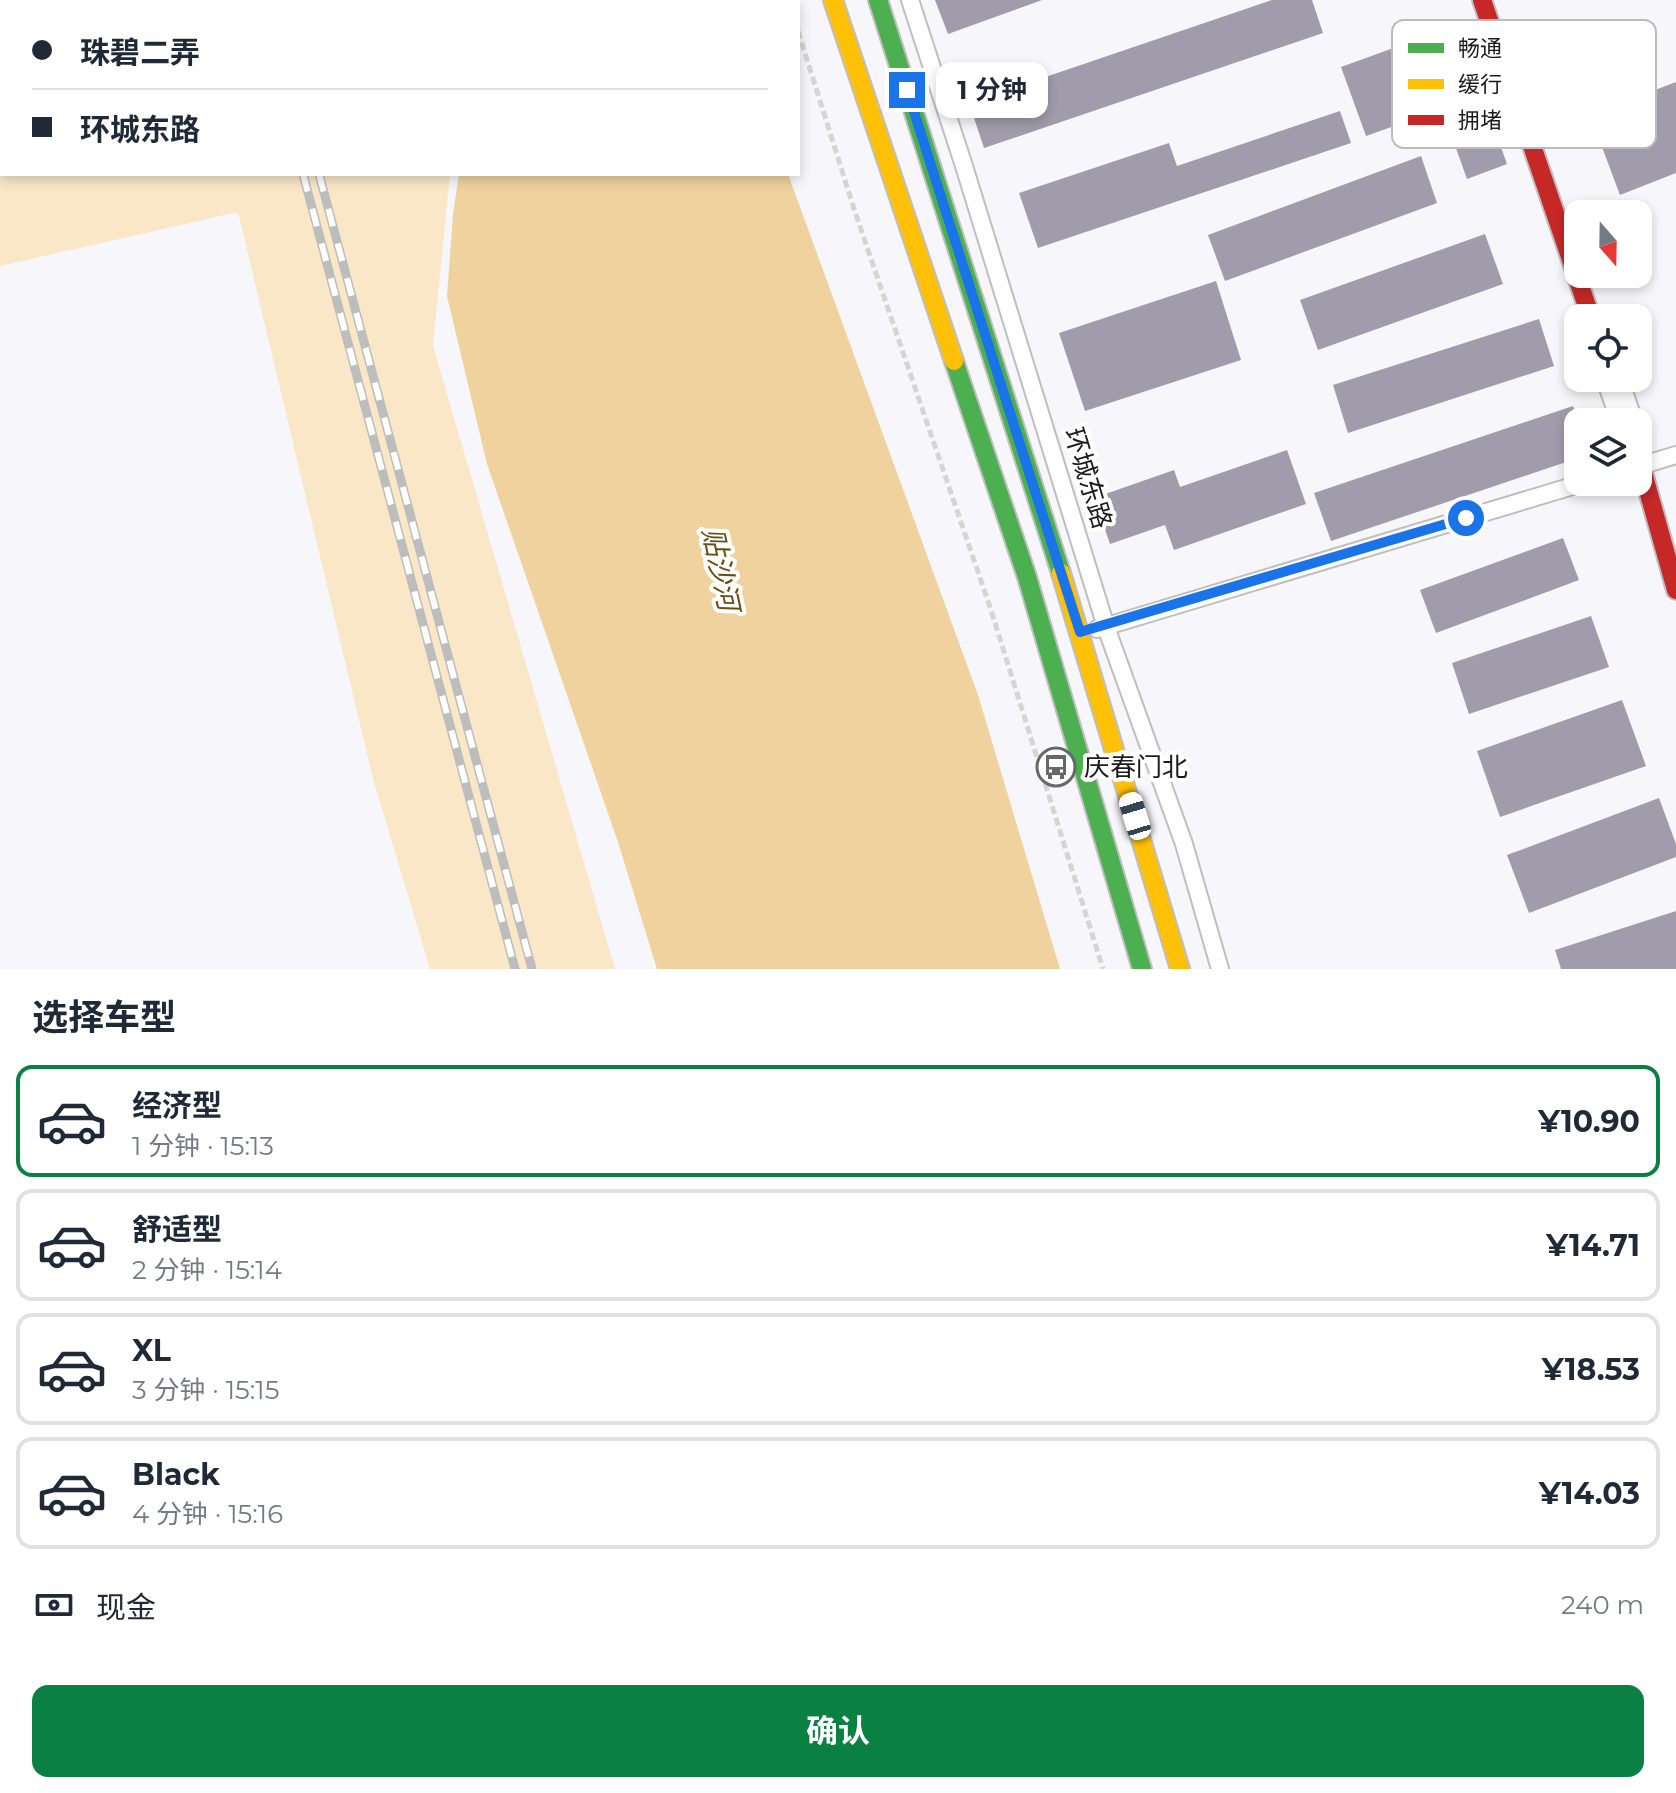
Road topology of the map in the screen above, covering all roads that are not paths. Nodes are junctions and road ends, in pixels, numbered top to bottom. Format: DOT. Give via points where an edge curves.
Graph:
graph roads {
  1 [pos="833,0"];
  2 [pos="878,0"];
  3 [pos="910,0"];
  4 [pos="1482,0"];
  5 [pos="1489,20"];
  6 [pos="1533,148"];
  7 [pos="1586,304"];
  8 [pos="1676,455"];
  9 [pos="1652,460"];
  10 [pos="1564,489"];
  11 [pos="1649,496"];
  12 [pos="1676,590"];
  13 [pos="1106,627"];
  14 [pos="1080,632"];
  15 [pos="1142,969"];
  16 [pos="1180,969"];
  17 [pos="1220,969"];
  1 -- 15 [label="main road" via="1027,577"];
  2 -- 14 [label="main road, 环城东路"];
  3 -- 13 [label="lane, 环城东路"];
  4 -- 5 [label="main road"];
  6 -- 7 [label="main road"];
  8 -- 9 [label="lane"];
  10 -- 13 [label="lane"];
  11 -- 12 [label="main road"];
  13 -- 14 [label="lane"];
  13 -- 17 [label="lane, 环城东路" via="1184,844"];
  14 -- 16 [label="main road, 环城东路"];
}
